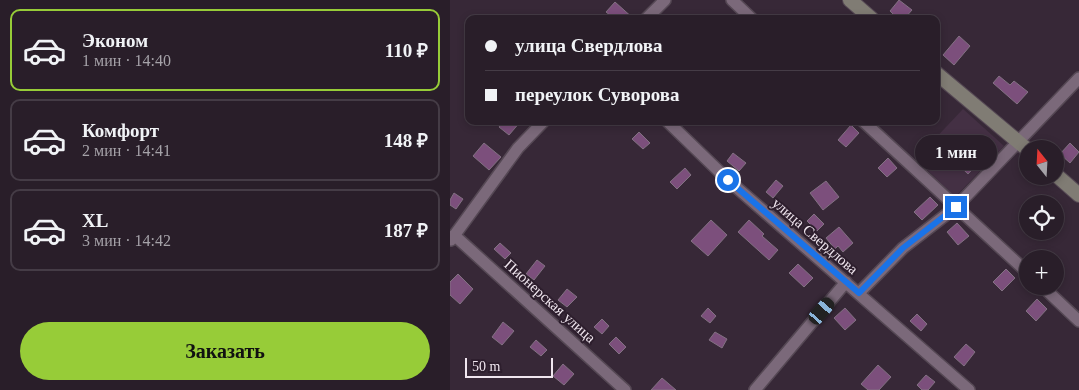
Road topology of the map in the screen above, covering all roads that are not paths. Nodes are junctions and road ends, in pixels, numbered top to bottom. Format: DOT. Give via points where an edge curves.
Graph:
graph roads {
  1 [pos="665,0"];
  2 [pos="732,0"];
  3 [pos="850,0"];
  4 [pos="650,15"];
  5 [pos="748,15"];
  6 [pos="867,15"];
  7 [pos="940,76"];
  8 [pos="1079,78"];
  9 [pos="540,125"];
  10 [pos="671,125"];
  11 [pos="867,125"];
  12 [pos="1028,140"];
  13 [pos="1019,143"];
  14 [pos="1019,150"];
  15 [pos="1064,182"];
  16 [pos="1079,195"];
  17 [pos="956,207"];
  18 [pos="452,238"];
  19 [pos="1019,265"];
  20 [pos="846,282"];
  21 [pos="859,293"];
  22 [pos="1052,295"];
  23 [pos="1079,321"];
  24 [pos="625,390"];
  25 [pos="755,390"];
  26 [pos="969,390"];
  1 -- 4 [label="street"];
  2 -- 5 [label="street"];
  3 -- 6 [label="main road"];
  7 -- 13 [label="main road"];
  8 -- 12 [label="street"];
  9 -- 18 [label="street" via="518,148"];
  10 -- 20 [label="street, улица Свердлова" via="728,180"];
  11 -- 17 [label="street"];
  14 -- 17 [label="street"];
  15 -- 16 [label="main road"];
  17 -- 19 [label="street"];
  17 -- 21 [label="street" via="903,248"];
  18 -- 24 [label="street, Пионерская улица"];
  20 -- 21 [label="street, улица Свердлова"];
  20 -- 25 [label="street"];
  21 -- 26 [label="street, улица Свердлова"];
  22 -- 23 [label="street"];
}
